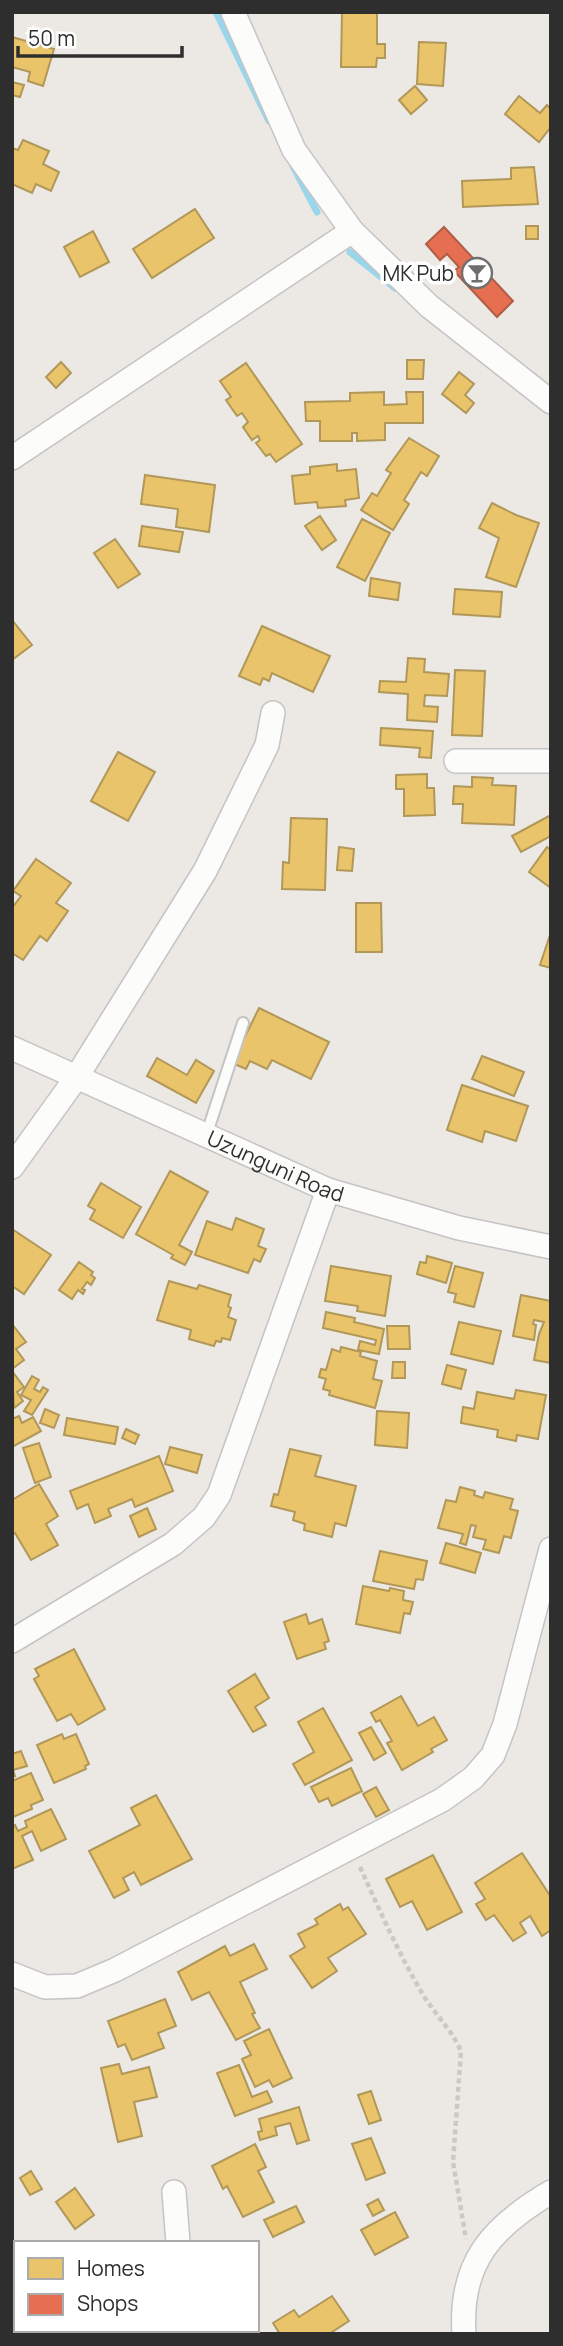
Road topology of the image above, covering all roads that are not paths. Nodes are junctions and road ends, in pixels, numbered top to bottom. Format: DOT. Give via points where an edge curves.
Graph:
graph roads {
  1 [pos="233,12"];
  2 [pos="352,231"];
  3 [pos="551,402"];
  4 [pos="12,458"];
  5 [pos="273,713"];
  6 [pos="456,761"];
  7 [pos="551,761"];
  8 [pos="243,1023"];
  9 [pos="12,1048"];
  10 [pos="76,1078"];
  11 [pos="206,1136"];
  12 [pos="12,1167"];
  13 [pos="328,1189"];
  14 [pos="551,1247"];
  15 [pos="551,1549"];
  16 [pos="12,1641"];
  17 [pos="12,1974"];
  18 [pos="174,2192"];
  19 [pos="551,2192"];
  20 [pos="178,2241"];
  21 [pos="464,2334"];
  1 -- 2 [label="street" via="294,150"];
  2 -- 3 [label="street" via="429,306"];
  2 -- 4 [label="street"];
  5 -- 10 [label="street" via="267,746 205,871"];
  6 -- 7 [label="street"];
  8 -- 11 [label="lane"];
  9 -- 10 [label="street, Uzunguni Road"];
  10 -- 11 [label="street, Uzunguni Road"];
  10 -- 12 [label="street"];
  11 -- 13 [label="street, Uzunguni Road"];
  13 -- 14 [label="street, Uzunguni Road" via="459,1228"];
  13 -- 16 [label="street" via="230,1468 204,1517 173,1544"];
  15 -- 17 [label="street" via="505,1724 493,1755 472,1778 442,1800 116,1970 77,1986 45,1987"];
  18 -- 20 [label="street"];
  19 -- 21 [label="street" via="520,2210 484,2248 466,2294"];
}
